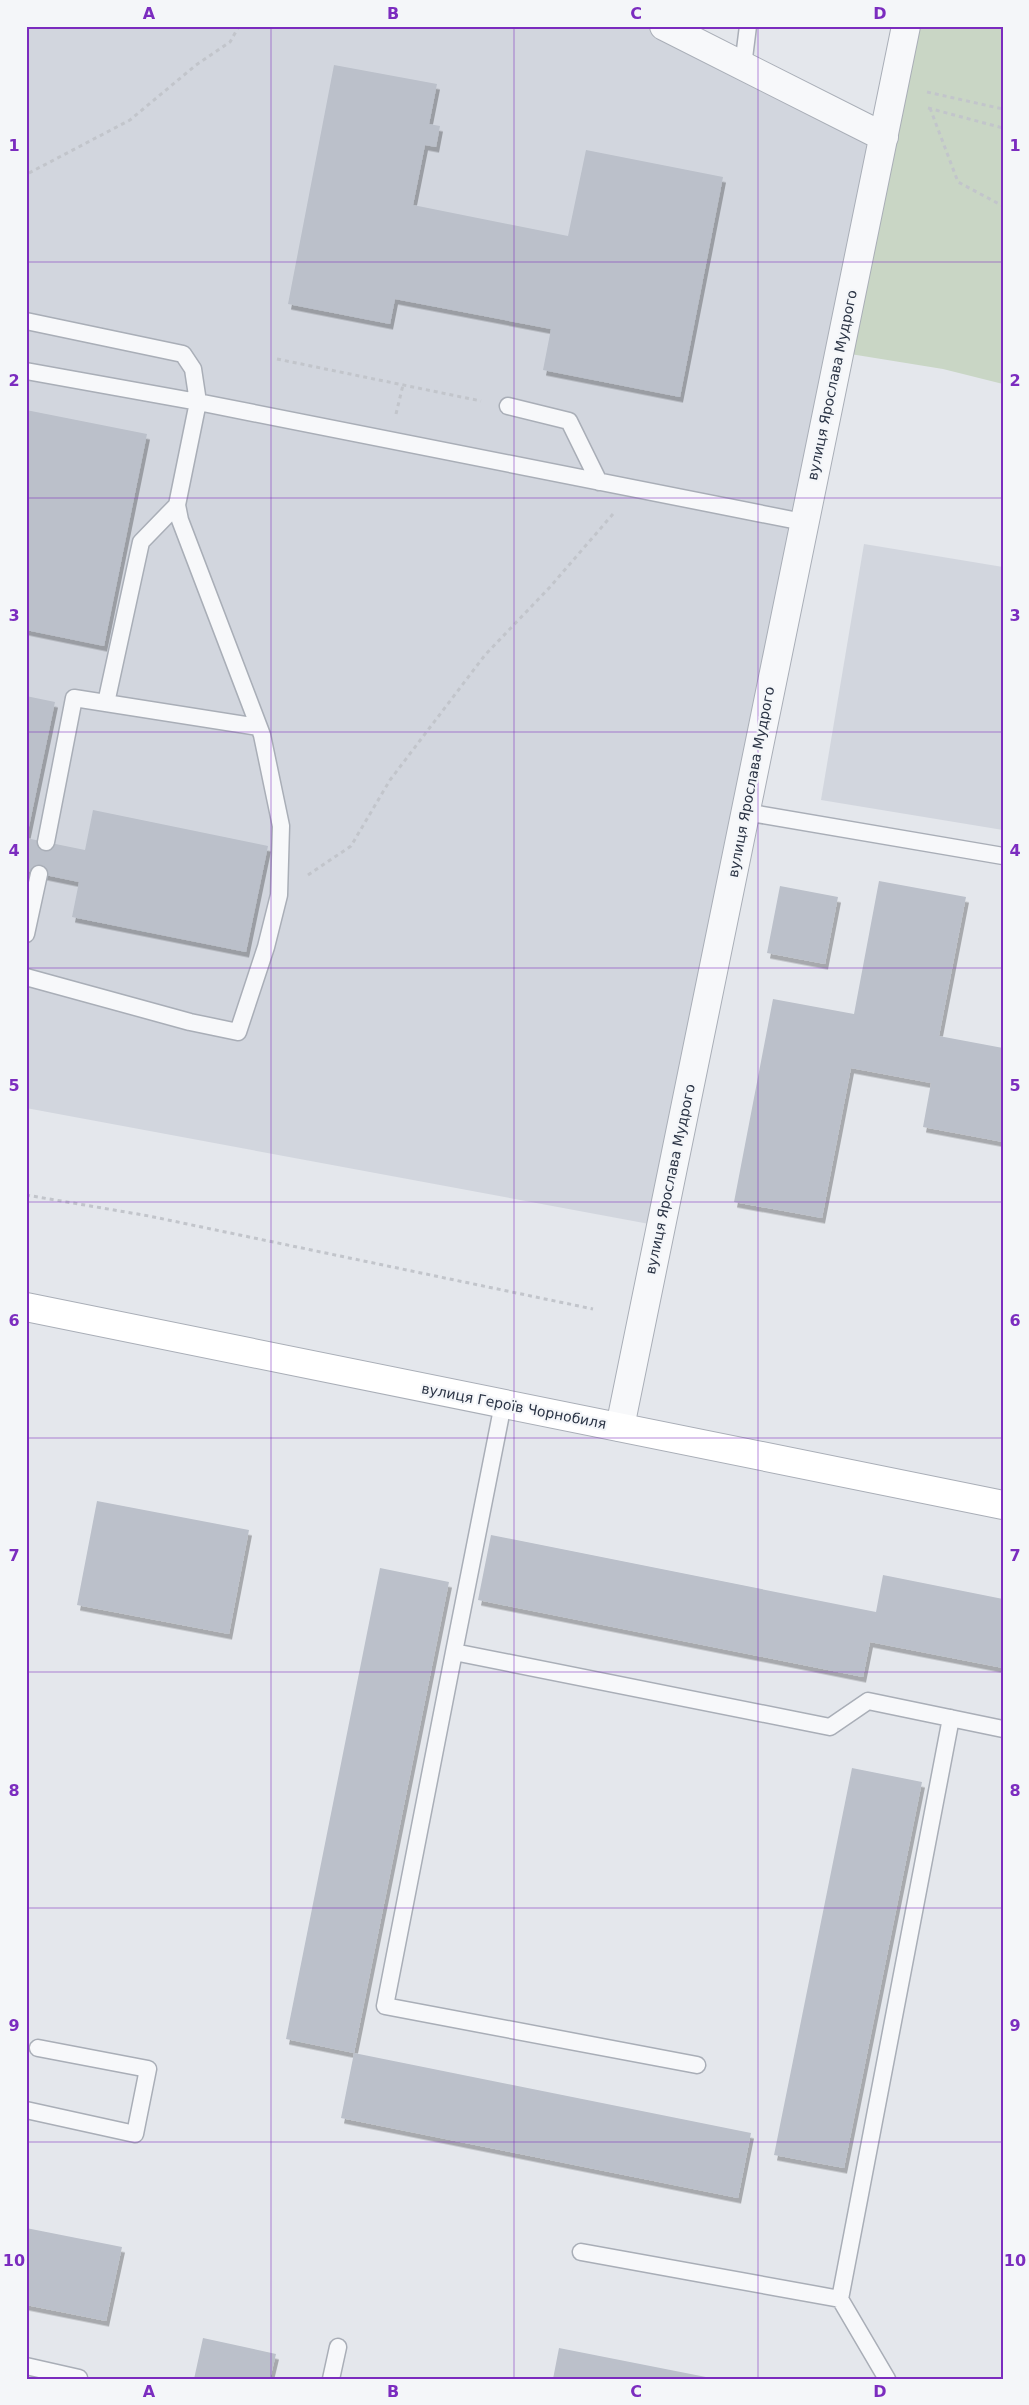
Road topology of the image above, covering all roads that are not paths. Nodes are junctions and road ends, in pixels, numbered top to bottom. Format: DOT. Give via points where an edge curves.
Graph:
graph roads {
  1 [pos="664,26"];
  2 [pos="748,26"];
  3 [pos="906,26"];
  4 [pos="743,66"];
  5 [pos="884,137"];
  6 [pos="26,321"];
  7 [pos="26,371"];
  8 [pos="198,402"];
  9 [pos="508,406"];
  10 [pos="599,482"];
  11 [pos="177,505"];
  12 [pos="803,522"];
  13 [pos="106,703"];
  14 [pos="259,727"];
  15 [pos="745,812"];
  16 [pos="46,842"];
  17 [pos="1003,856"];
  18 [pos="40,874"];
  19 [pos="26,934"];
  20 [pos="26,976"];
  21 [pos="26,1307"];
  22 [pos="503,1404"];
  23 [pos="620,1427"];
  24 [pos="1003,1505"];
  25 [pos="454,1652"];
  26 [pos="951,1718"];
  27 [pos="1003,1729"];
  28 [pos="38,2048"];
  29 [pos="697,2065"];
  30 [pos="26,2110"];
  31 [pos="581,2252"];
  32 [pos="840,2299"];
  33 [pos="338,2347"];
  34 [pos="26,2366"];
  35 [pos="79,2378"];
  36 [pos="331,2379"];
  37 [pos="888,2379"];
  1 -- 4 [label="street"];
  2 -- 4 [label="lane"];
  3 -- 5 [label="street, вулиця Ярослава Мудрого"];
  4 -- 5 [label="street"];
  5 -- 12 [label="street, вулиця Ярослава Мудрого"];
  6 -- 8 [label="lane" via="183,354 193,369"];
  7 -- 8 [label="lane"];
  8 -- 10 [label="lane"];
  8 -- 11 [label="lane"];
  9 -- 10 [label="lane" via="569,421"];
  10 -- 12 [label="lane"];
  11 -- 13 [label="lane" via="141,542"];
  11 -- 14 [label="lane"];
  12 -- 15 [label="street, вулиця Ярослава Мудрого"];
  13 -- 14 [label="lane"];
  13 -- 16 [label="lane" via="74,698"];
  14 -- 20 [label="lane" via="281,826 279,895 238,1032 190,1022"];
  15 -- 17 [label="lane"];
  15 -- 23 [label="street, вулиця Ярослава Мудрого"];
  18 -- 19 [label="lane"];
  21 -- 22 [label="street, вулиця Героїв Чорнобиля"];
  22 -- 23 [label="street, вулиця Героїв Чорнобиля"];
  22 -- 25 [label="lane"];
  23 -- 24 [label="street, вулиця Героїв Чорнобиля"];
  25 -- 26 [label="lane" via="830,1727 868,1701"];
  25 -- 29 [label="lane" via="385,2006"];
  26 -- 27 [label="lane"];
  26 -- 32 [label="lane"];
  28 -- 30 [label="lane" via="148,2069 135,2134"];
  31 -- 32 [label="lane"];
  32 -- 37 [label="lane"];
  33 -- 36 [label="lane"];
  34 -- 35 [label="lane"];
}
